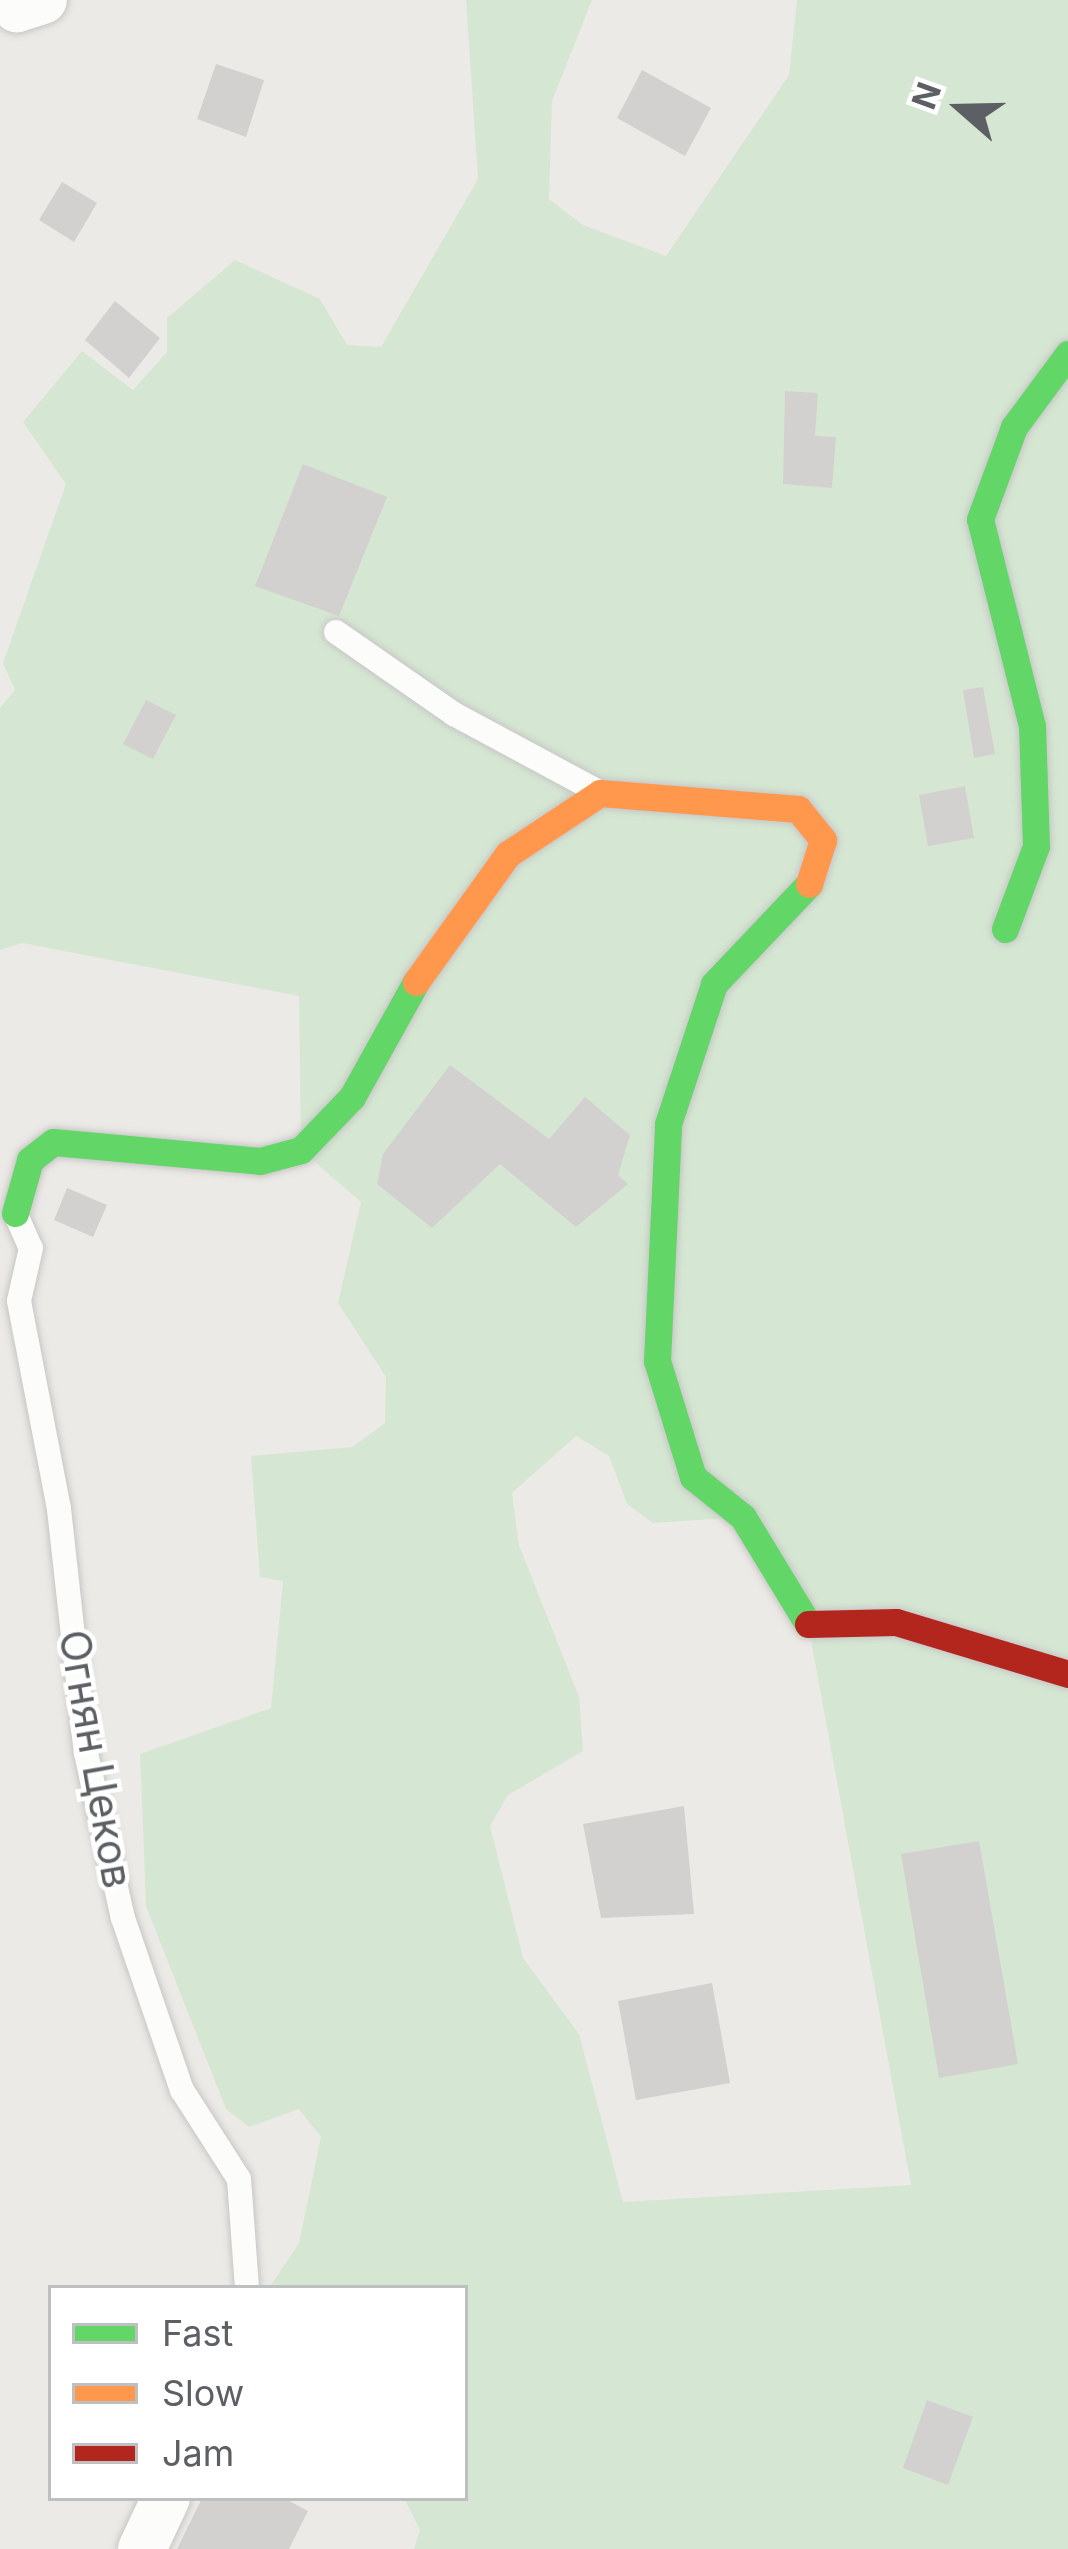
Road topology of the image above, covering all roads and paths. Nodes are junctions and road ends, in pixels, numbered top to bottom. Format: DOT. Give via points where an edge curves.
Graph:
graph roads {
  1 [pos="1068,354"];
  2 [pos="336,632"];
  3 [pos="600,793"];
  4 [pos="1005,929"];
  5 [pos="8,1207"];
  6 [pos="1068,1674"];
  7 [pos="247,2285"];
  8 [pos="165,2501"];
  9 [pos="142,2549"];
  1 -- 4 [label="street" via="1014,428 980,519 1032,727 1036,846"];
  2 -- 3 [label="lane" via="454,714"];
  3 -- 5 [label="street" via="508,854 435,948 352,1097 301,1150 260,1161 53,1142 30,1160"];
  3 -- 6 [label="street" via="782,805 812,818 823,840 802,902 751,938 715,984 675,1087 655,1255 657,1361 693,1477 743,1517 808,1624 896,1622"];
  5 -- 7 [label="lane, Огнян Цеков" via="31,1247 19,1301 59,1509 86,1753 123,1918 182,2090 238,2179"];
  8 -- 9 [label="street"];
}
